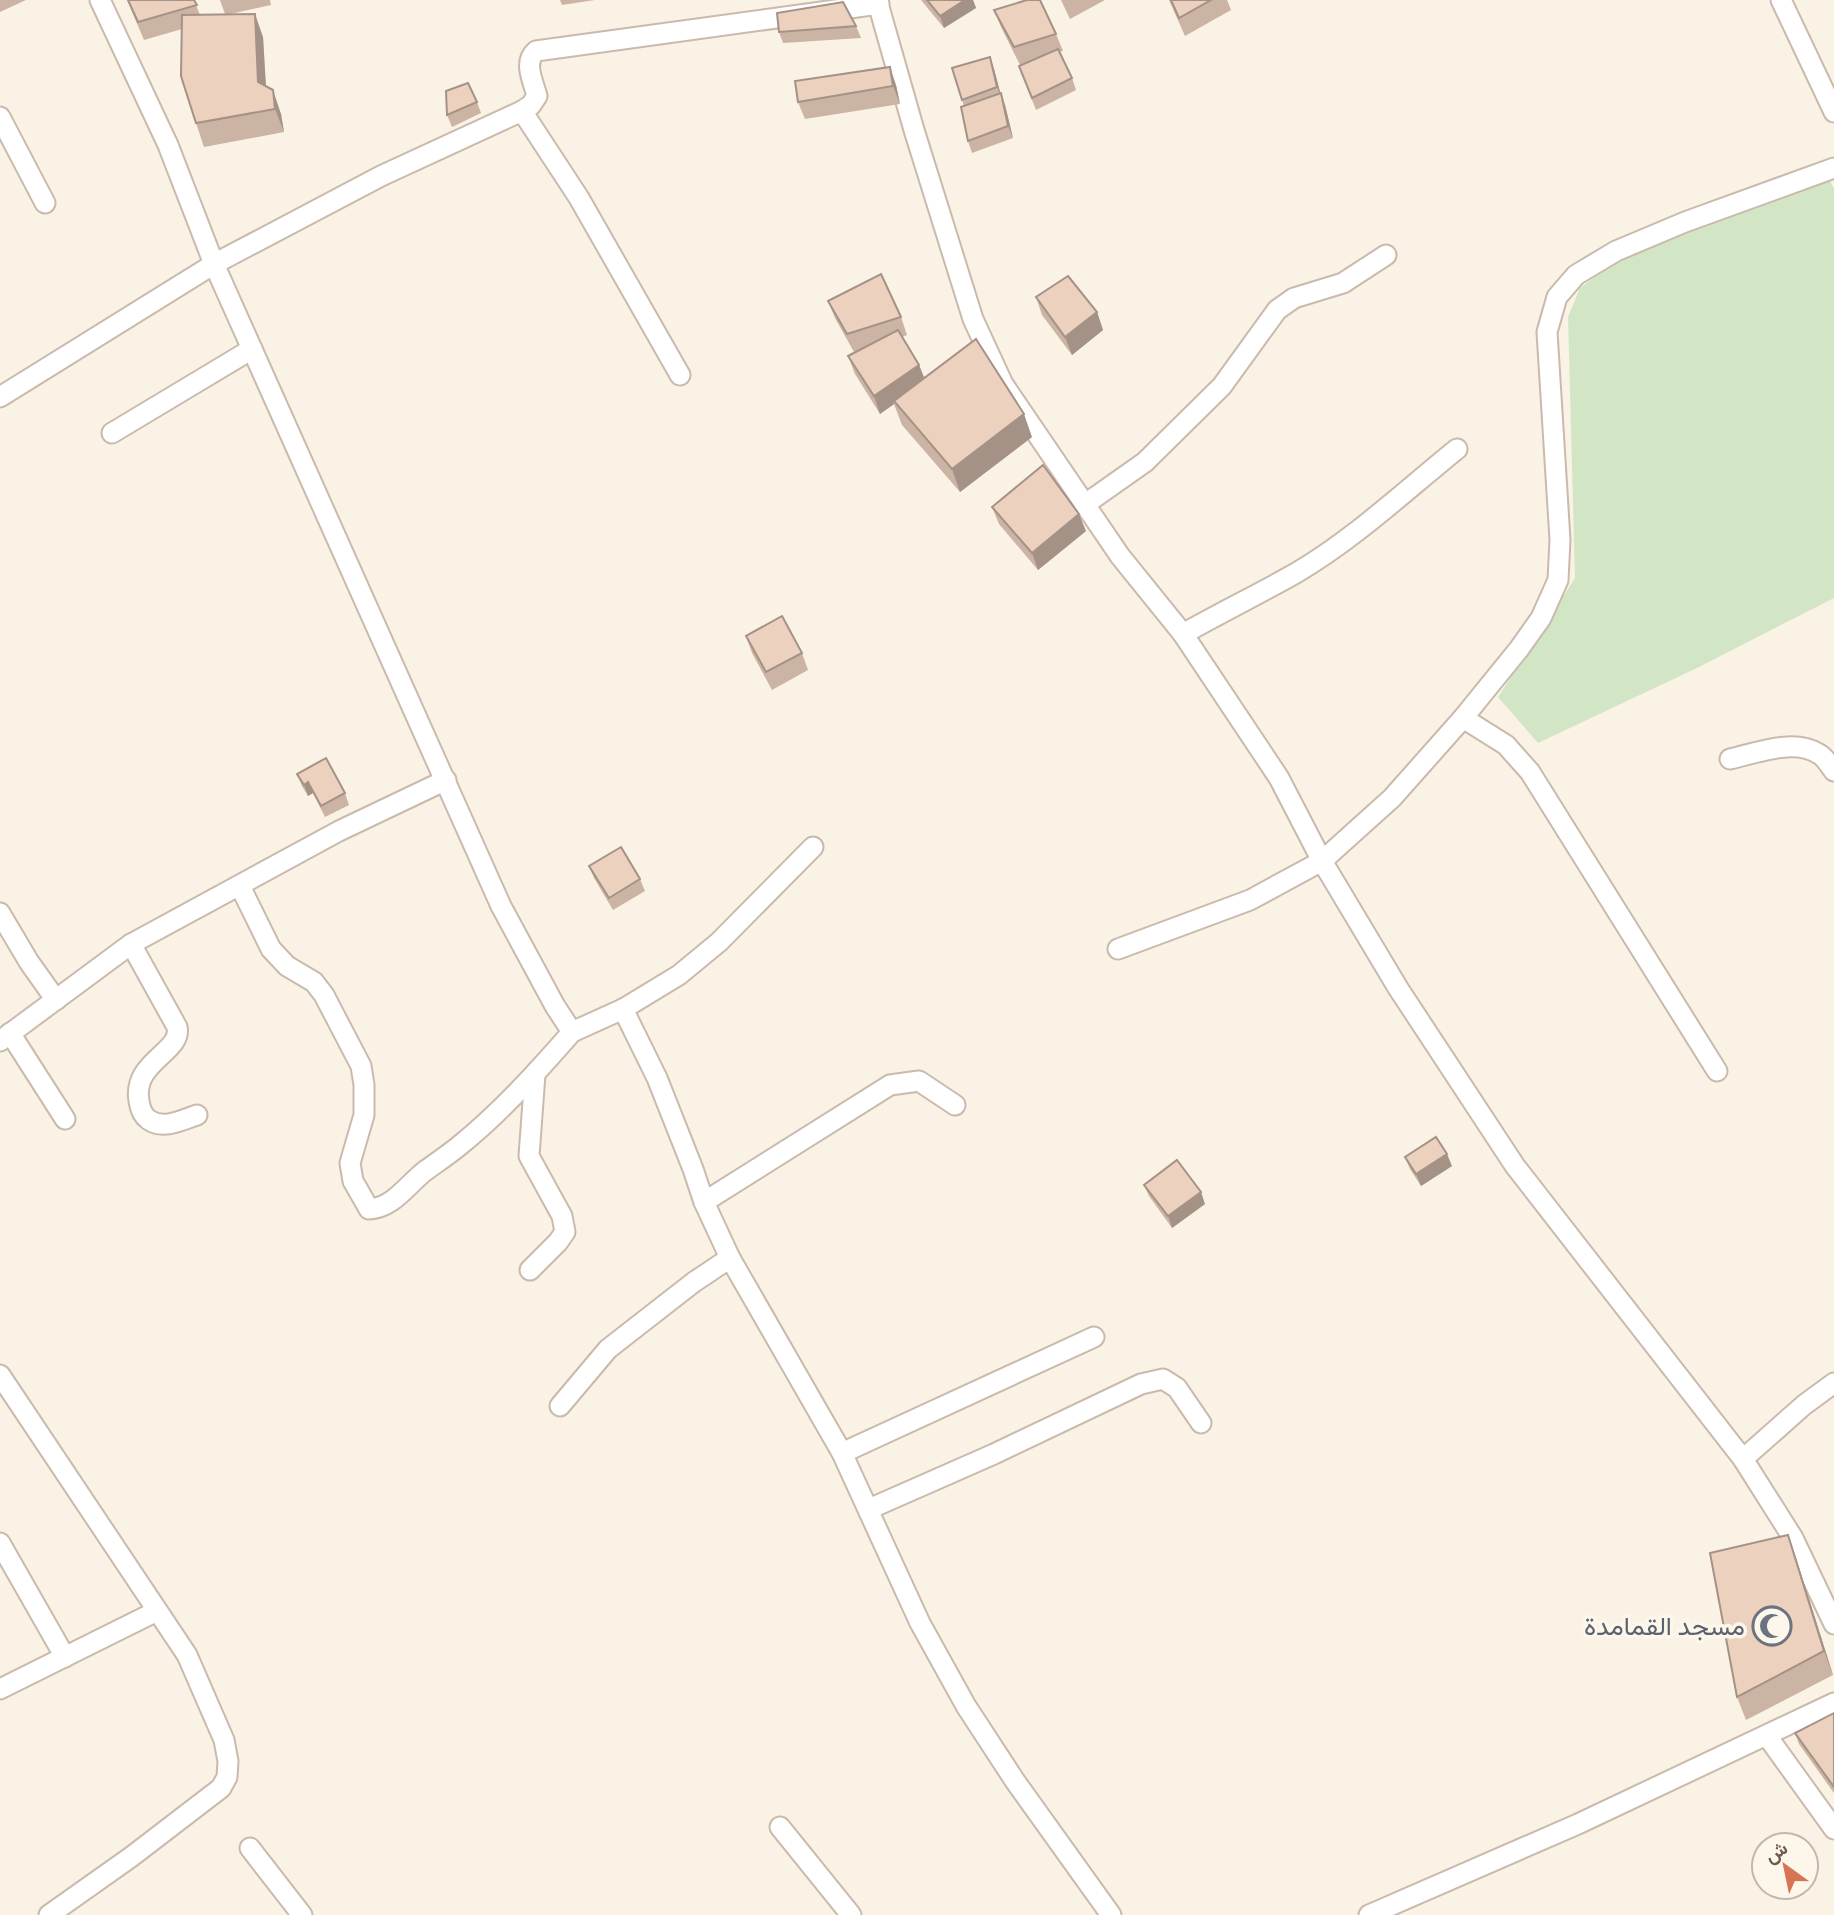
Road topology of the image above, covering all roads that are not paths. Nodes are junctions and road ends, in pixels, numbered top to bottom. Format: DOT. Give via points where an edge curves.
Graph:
graph roads {
  1 [pos="100,0"];
  2 [pos="1781,0"];
  3 [pos="878,2"];
  4 [pos="522,111"];
  5 [pos="1834,112"];
  6 [pos="0,117"];
  7 [pos="1834,168"];
  8 [pos="46,203"];
  9 [pos="1386,255"];
  10 [pos="214,264"];
  11 [pos="252,349"];
  12 [pos="680,375"];
  13 [pos="0,397"];
  14 [pos="112,433"];
  15 [pos="1457,449"];
  16 [pos="1084,505"];
  17 [pos="1183,634"];
  18 [pos="1464,718"];
  19 [pos="1730,759"];
  20 [pos="1834,771"];
  21 [pos="446,780"];
  22 [pos="813,847"];
  23 [pos="1322,862"];
  24 [pos="240,886"];
  25 [pos="0,913"];
  26 [pos="131,944"];
  27 [pos="1118,949"];
  28 [pos="56,1000"];
  29 [pos="623,1009"];
  30 [pos="572,1032"];
  31 [pos="5,1037"];
  32 [pos="1717,1071"];
  33 [pos="536,1074"];
  34 [pos="955,1105"];
  35 [pos="197,1115"];
  36 [pos="65,1119"];
  37 [pos="704,1202"];
  38 [pos="730,1258"];
  39 [pos="530,1270"];
  40 [pos="1094,1337"];
  41 [pos="0,1375"];
  42 [pos="1834,1383"];
  43 [pos="560,1406"];
  44 [pos="1201,1423"];
  45 [pos="842,1452"];
  46 [pos="1743,1459"];
  47 [pos="869,1509"];
  48 [pos="0,1543"];
  49 [pos="157,1611"];
  50 [pos="1834,1624"];
  51 [pos="65,1657"];
  52 [pos="0,1689"];
  53 [pos="1834,1703"];
  54 [pos="1767,1736"];
  55 [pos="780,1827"];
  56 [pos="1834,1829"];
  57 [pos="250,1848"];
  58 [pos="49,1915"];
  59 [pos="302,1915"];
  60 [pos="851,1915"];
  61 [pos="1111,1915"];
  62 [pos="1369,1915"];
  1 -- 10 [label="street" via="168,145"];
  2 -- 5 [label="street"];
  3 -- 4 [label="street" via="536,51 528,63 537,96"];
  3 -- 16 [label="street" via="973,319 1003,384"];
  4 -- 10 [label="street" via="381,176"];
  4 -- 12 [label="street" via="579,198"];
  6 -- 8 [label="street"];
  7 -- 18 [label="street" via="1616,251 1576,275 1558,298 1547,332 1560,540 1558,580 1534,629"];
  9 -- 16 [label="street" via="1343,283 1294,299 1277,310 1222,386 1145,462"];
  10 -- 11 [label="street"];
  10 -- 13 [label="street"];
  11 -- 14 [label="street"];
  11 -- 21 [label="street"];
  15 -- 17 [label="street" via="1297,572"];
  16 -- 17 [label="street"];
  17 -- 23 [label="street" via="1279,778"];
  18 -- 23 [label="street" via="1392,798"];
  18 -- 32 [label="street" via="1506,745 1530,772"];
  19 -- 20 [label="street" via="1790,746 1821,754"];
  21 -- 24 [label="street" via="339,831"];
  21 -- 30 [label="street" via="501,906"];
  22 -- 29 [label="street" via="719,942 678,975"];
  23 -- 27 [label="street" via="1250,900"];
  23 -- 46 [label="street" via="1515,1166"];
  24 -- 26 [label="street"];
  24 -- 33 [label="street" via="271,949 286,966 314,982 361,1066 364,1115 350,1163 353,1181 369,1209 379,1209 399,1196"];
  25 -- 28 [label="street"];
  26 -- 28 [label="street"];
  26 -- 35 [label="street" via="179,1033 138,1085 142,1112 150,1121 169,1125"];
  28 -- 31 [label="street"];
  29 -- 30 [label="street"];
  29 -- 37 [label="street" via="657,1079"];
  30 -- 33 [label="street"];
  31 -- 36 [label="street"];
  33 -- 39 [label="street" via="529,1156 562,1216 565,1232"];
  34 -- 37 [label="street" via="919,1081 890,1085"];
  37 -- 38 [label="street"];
  38 -- 43 [label="street" via="608,1349"];
  38 -- 45 [label="street"];
  40 -- 45 [label="street"];
  41 -- 49 [label="street"];
  42 -- 46 [label="street"];
  44 -- 47 [label="street" via="1177,1388 1163,1379 1141,1384"];
  45 -- 47 [label="street"];
  46 -- 50 [label="street" via="1793,1538"];
  47 -- 61 [label="street" via="920,1623 967,1706"];
  48 -- 51 [label="street"];
  49 -- 51 [label="street"];
  49 -- 58 [label="street" via="187,1655 224,1740 227,1777 222,1788 203,1803"];
  51 -- 52 [label="street"];
  53 -- 54 [label="street"];
  54 -- 56 [label="street"];
  54 -- 62 [label="street"];
  55 -- 60 [label="street"];
  57 -- 59 [label="street"];
}
